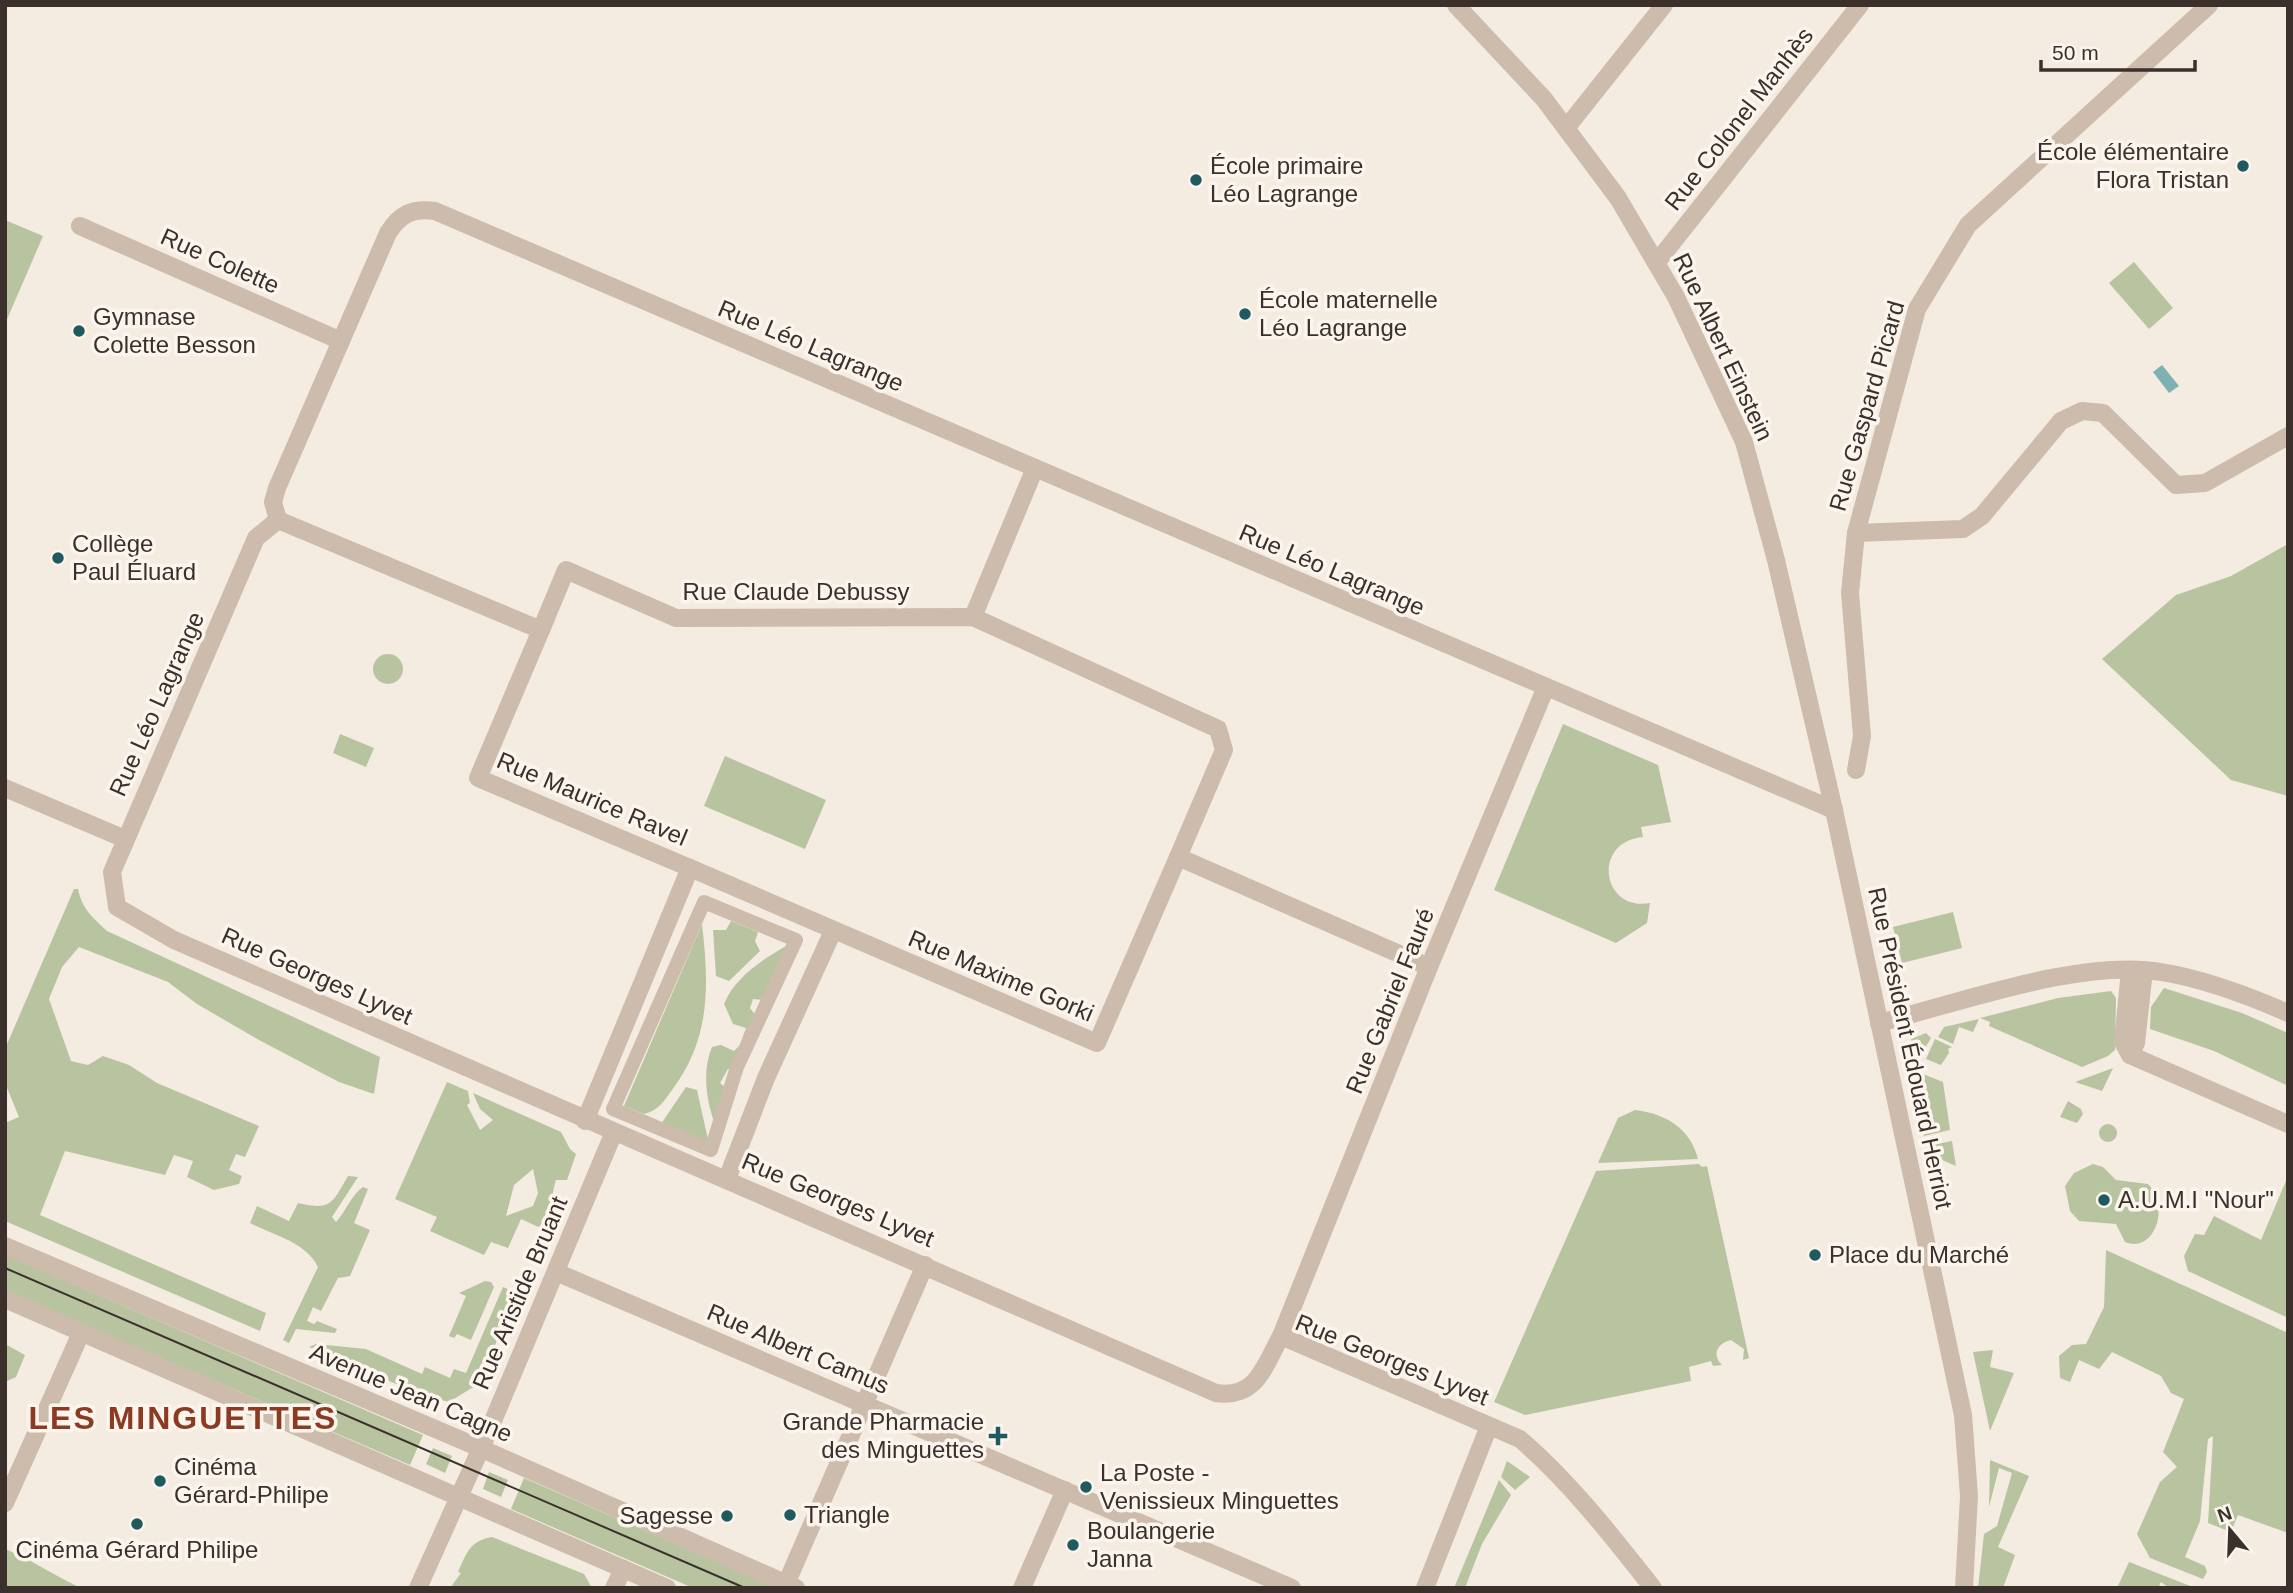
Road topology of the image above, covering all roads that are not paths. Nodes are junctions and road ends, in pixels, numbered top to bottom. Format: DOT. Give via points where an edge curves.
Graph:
graph roads {
  1 [pos="1456,5"];
  2 [pos="1664,5"];
  3 [pos="1860,5"];
  4 [pos="2209,5"];
  5 [pos="1566,127"];
  6 [pos="80,226"];
  7 [pos="1657,262"];
  8 [pos="341,341"];
  9 [pos="2288,436"];
  10 [pos="1035,468"];
  11 [pos="278,520"];
  12 [pos="1856,533"];
  13 [pos="973,617"];
  14 [pos="541,630"];
  15 [pos="1546,687"];
  16 [pos="1856,770"];
  17 [pos="5,788"];
  18 [pos="1834,810"];
  19 [pos="125,839"];
  20 [pos="1178,857"];
  21 [pos="690,868"];
  22 [pos="833,931"];
  23 [pos="1429,967"];
  24 [pos="2137,970"];
  25 [pos="2288,1013"];
  26 [pos="1879,1023"];
  27 [pos="613,1109"];
  28 [pos="585,1121"];
  29 [pos="2288,1124"];
  30 [pos="614,1132"];
  31 [pos="727,1179"];
  32 [pos="5,1246"];
  33 [pos="925,1265"];
  34 [pos="556,1272"];
  35 [pos="5,1299"];
  36 [pos="81,1333"];
  37 [pos="1281,1335"];
  38 [pos="867,1405"];
  39 [pos="1489,1426"];
  40 [pos="480,1448"];
  41 [pos="1065,1490"];
  42 [pos="458,1497"];
  43 [pos="5,1503"];
  44 [pos="623,1569"];
  45 [pos="791,1586"];
  46 [pos="418,1588"];
  47 [pos="614,1588"];
  48 [pos="667,1588"];
  49 [pos="1022,1588"];
  50 [pos="1292,1588"];
  51 [pos="1424,1588"];
  52 [pos="1653,1588"];
  53 [pos="1964,1588"];
  1 -- 5 [label="street, Rue Albert Einstein"];
  2 -- 5 [label="street"];
  3 -- 7 [label="street, Rue Colonel Manhès"];
  4 -- 12 [label="street, Rue Gaspard Picard" via="1968,225 1917,309"];
  5 -- 7 [label="street, Rue Albert Einstein"];
  6 -- 8 [label="street, Rue Colette"];
  7 -- 18 [label="street, Rue Albert Einstein" via="1744,442"];
  8 -- 10 [label="street, Rue Léo Lagrange" via="396,221 407,212 435,211"];
  8 -- 11 [label="street, Rue Léo Lagrange" via="277,488 273,502"];
  9 -- 12 [label="street" via="2205,483 2176,485 2103,413 2082,411 2061,421 1982,516 1963,529"];
  10 -- 13 [label="street"];
  10 -- 15 [label="street, Rue Léo Lagrange"];
  11 -- 14 [label="street"];
  11 -- 19 [label="street, Rue Léo Lagrange" via="256,538"];
  12 -- 16 [label="street, Rue Gaspard Picard" via="1850,593 1862,736"];
  13 -- 14 [label="street, Rue Claude Debussy" via="676,618 566,570"];
  13 -- 20 [label="street, Rue Claude Debussy" via="1218,729 1224,750"];
  14 -- 21 [label="street, Rue Maurice Ravel" via="478,778"];
  15 -- 18 [label="street, Rue Léo Lagrange"];
  15 -- 23 [label="street, Rue Gabriel Fauré"];
  17 -- 19 [label="street"];
  18 -- 26 [label="street, Rue Président Édouard Herriot"];
  19 -- 28 [label="street, Rue Georges Lyvet" via="112,872 117,907 174,940"];
  20 -- 22 [label="street, Rue Maxime Gorki" via="1097,1043"];
  20 -- 23 [label="street"];
  21 -- 22 [label="street, Rue Maxime Gorki"];
  21 -- 28 [label="street, Rue Maurice Ravel"];
  22 -- 31 [label="street" via="766,1078"];
  23 -- 37 [label="street, Rue Gabriel Fauré"];
  24 -- 25 [label="street" via="2209,983"];
  24 -- 26 [label="street" via="2066,975"];
  24 -- 29 [label="street" via="2136,1042 2130,1055"];
  26 -- 53 [label="street, Rue Président Édouard Herriot" via="1963,1415 1969,1496"];
  27 -- 27 [label="street" via="704,902 796,940 737,1067 711,1150"];
  28 -- 30 [label="street, Rue Georges Lyvet"];
  30 -- 31 [label="street, Rue Georges Lyvet"];
  30 -- 34 [label="street, Rue Aristide Bruant"];
  31 -- 33 [label="street, Rue Georges Lyvet"];
  32 -- 40 [label="street, Avenue Jean Cagne"];
  33 -- 37 [label="street, Rue Georges Lyvet" via="1216,1392 1233,1395 1250,1388"];
  33 -- 38 [label="street"];
  34 -- 38 [label="street, Rue Albert Camus"];
  34 -- 40 [label="street, Rue Aristide Bruant"];
  35 -- 36 [label="street"];
  36 -- 42 [label="street"];
  36 -- 43 [label="street"];
  37 -- 39 [label="street, Rue Georges Lyvet"];
  38 -- 41 [label="street, Rue Albert Camus"];
  38 -- 45 [label="street"];
  39 -- 51 [label="street"];
  39 -- 52 [label="street, Rue Georges Lyvet" via="1520,1439 1550,1465"];
  40 -- 42 [label="street, Rue Aristide Bruant"];
  40 -- 45 [label="street, Avenue Jean Cagne"];
  41 -- 49 [label="street"];
  41 -- 50 [label="street, Rue Albert Camus"];
  42 -- 44 [label="street"];
  42 -- 46 [label="street, Rue Aristide Bruant"];
  44 -- 47 [label="street"];
  44 -- 48 [label="street"];
}
